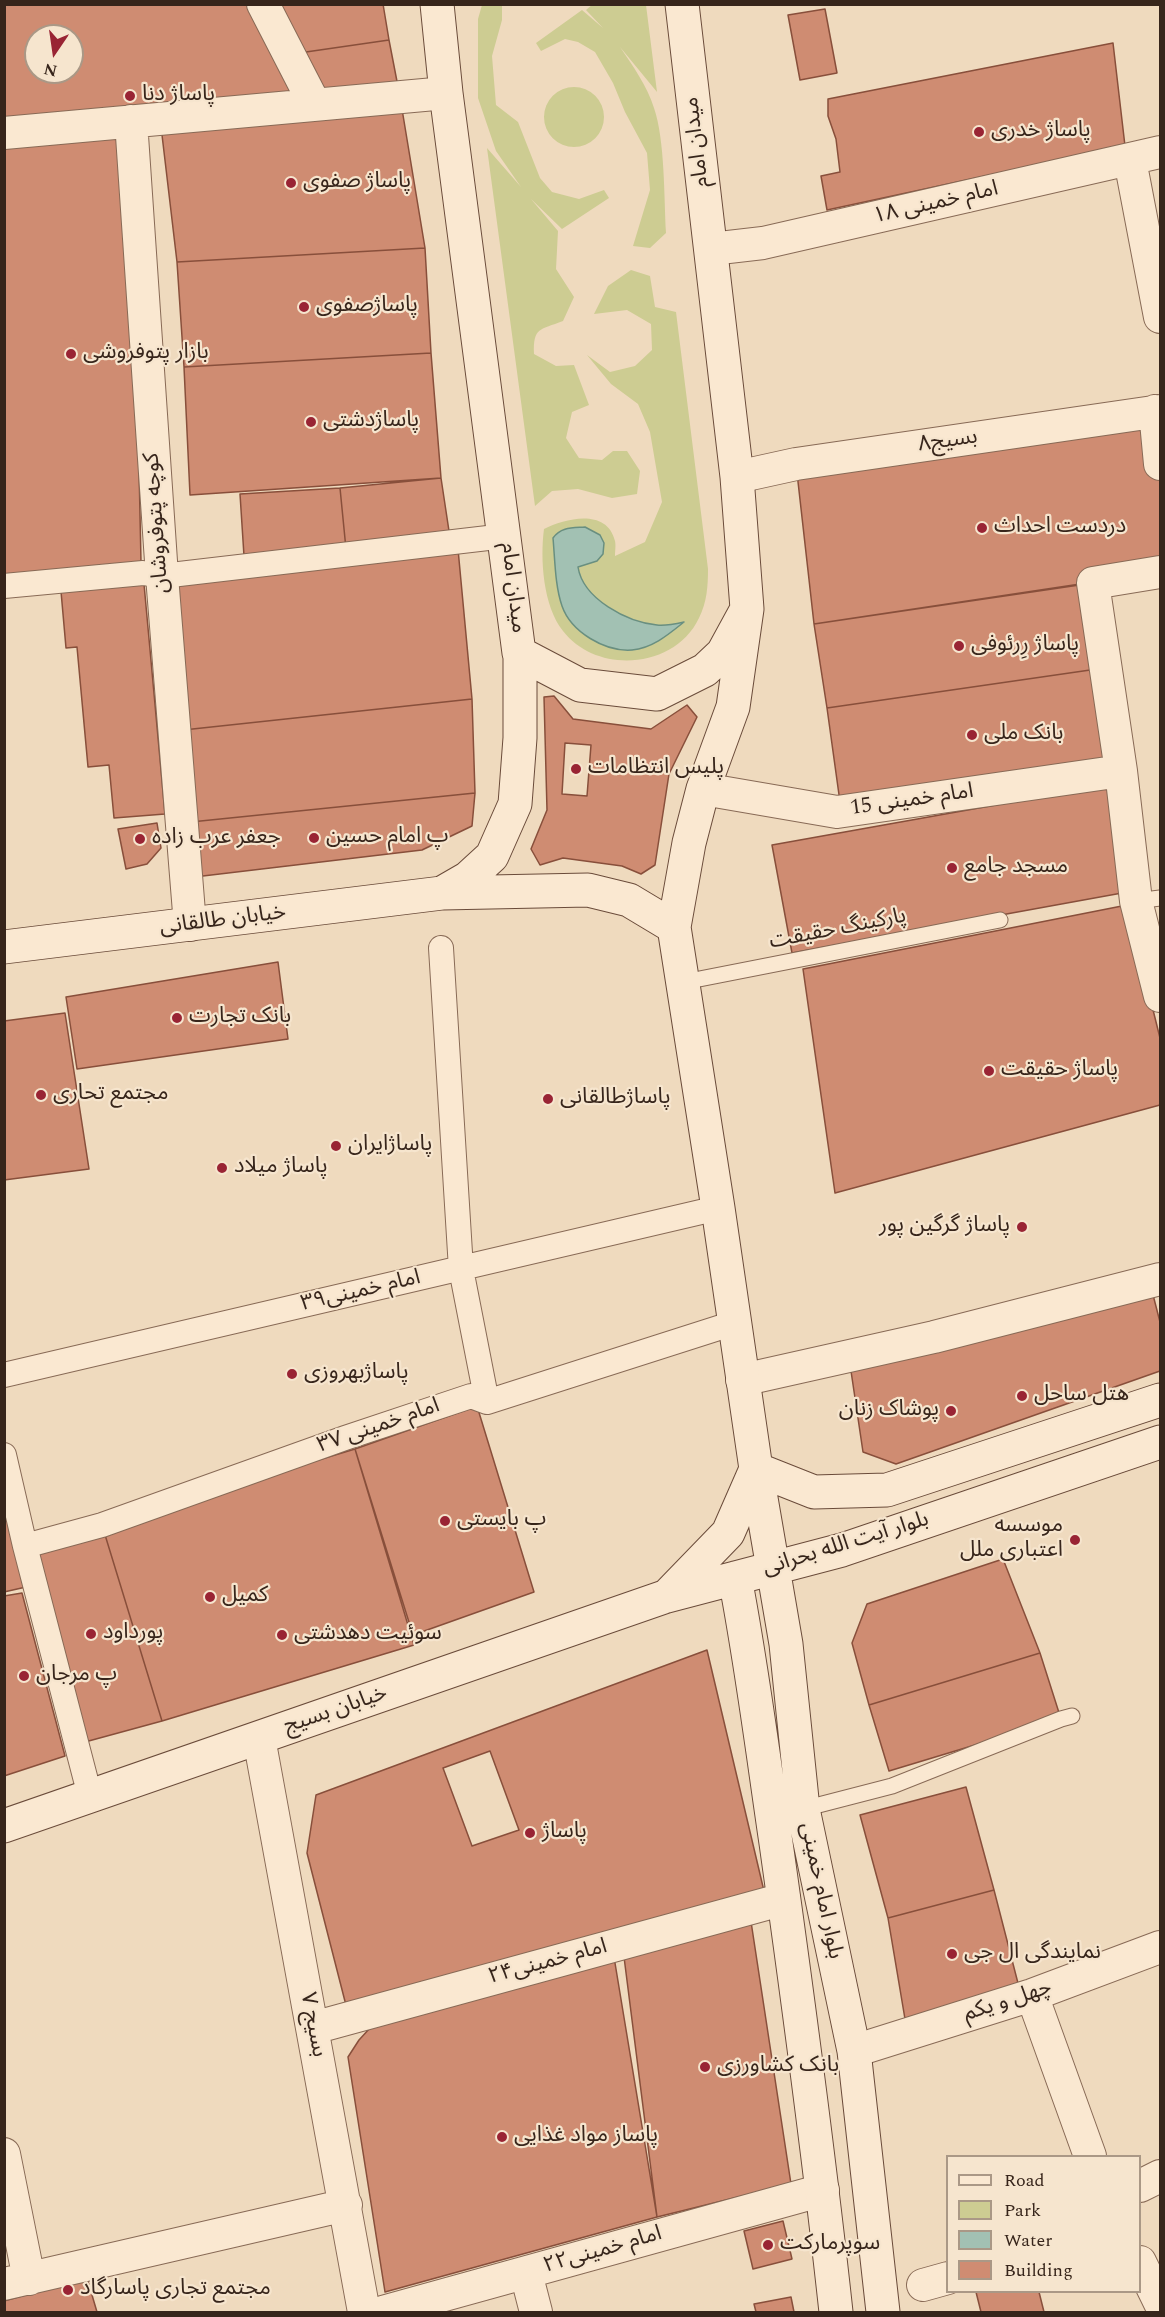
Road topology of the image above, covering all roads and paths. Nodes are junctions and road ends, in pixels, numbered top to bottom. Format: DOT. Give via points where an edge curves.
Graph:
graph roads {
  1 [pos="263,4"];
  2 [pos="437,4"];
  3 [pos="682,4"];
  4 [pos="446,93"];
  5 [pos="315,105"];
  6 [pos="131,121"];
  7 [pos="4,133"];
  8 [pos="1161,152"];
  9 [pos="1130,160"];
  10 [pos="711,249"];
  11 [pos="1161,317"];
  12 [pos="1158,411"];
  13 [pos="1161,464"];
  14 [pos="737,477"];
  15 [pos="505,536"];
  16 [pos="1161,572"];
  17 [pos="162,576"];
  18 [pos="4,586"];
  19 [pos="747,609"];
  20 [pos="520,651"];
  21 [pos="1121,771"];
  22 [pos="703,789"];
  23 [pos="442,893"];
  24 [pos="1148,900"];
  25 [pos="1000,920"];
  26 [pos="190,925"];
  27 [pos="674,927"];
  28 [pos="4,947"];
  29 [pos="441,948"];
  30 [pos="684,982"];
  31 [pos="1161,996"];
  32 [pos="718,1208"];
  33 [pos="461,1269"];
  34 [pos="1161,1279"];
  35 [pos="734,1323"];
  36 [pos="4,1376"];
  37 [pos="742,1380"];
  38 [pos="1161,1400"];
  39 [pos="487,1402"];
  40 [pos="1161,1442"];
  41 [pos="1010,1450"];
  42 [pos="4,1455"];
  43 [pos="756,1469"];
  44 [pos="1025,1488"];
  45 [pos="25,1546"];
  46 [pos="842,1550"];
  47 [pos="772,1568"];
  48 [pos="735,1578"];
  49 [pos="667,1596"];
  50 [pos="786,1644"];
  51 [pos="1072,1716"];
  52 [pos="259,1738"];
  53 [pos="90,1796"];
  54 [pos="803,1809"];
  55 [pos="4,1826"];
  56 [pos="784,1899"];
  57 [pos="1161,1947"];
  58 [pos="1032,1995"];
  59 [pos="313,2028"];
  60 [pos="854,2051"];
  61 [pos="861,2115"];
  62 [pos="814,2122"];
  63 [pos="4,2154"];
  64 [pos="1089,2155"];
  65 [pos="1161,2176"];
  66 [pos="1141,2186"];
  67 [pos="823,2190"];
  68 [pos="346,2205"];
  69 [pos="1141,2264"];
  70 [pos="526,2273"];
  71 [pos="17,2281"];
  72 [pos="1161,2303"];
  73 [pos="364,2313"];
  74 [pos="383,2313"];
  75 [pos="536,2313"];
  76 [pos="837,2313"];
  77 [pos="883,2313"];
  1 -- 5 [label="street"];
  2 -- 4 [label="main road, میدان امام"];
  3 -- 10 [label="main road, میدان امام"];
  4 -- 5 [label="street"];
  4 -- 15 [label="main road, میدان امام"];
  5 -- 6 [label="street"];
  6 -- 7 [label="street"];
  6 -- 17 [label="street, کوچه پتوفروشان"];
  8 -- 9 [label="street, امام خمینی ۱۸"];
  9 -- 10 [label="street, امام خمینی ۱۸" via="762,243"];
  9 -- 11 [label="street"];
  10 -- 14 [label="main road, میدان امام"];
  12 -- 13 [label="street"];
  12 -- 14 [label="street, بسیج۸"];
  14 -- 19 [label="main road, میدان امام"];
  15 -- 17 [label="street"];
  15 -- 20 [label="main road, میدان امام"];
  16 -- 21 [label="street" via="1093,583"];
  17 -- 18 [label="street" via="143,573"];
  17 -- 26 [label="street, کوچه پتوفروشان"];
  19 -- 20 [label="main road, میدان امام" via="723,653 705,670 657,694 580,685"];
  19 -- 22 [label="main road" via="733,707"];
  20 -- 23 [label="main road" via="515,804 492,856 468,878"];
  21 -- 22 [label="street, امام خمینی 15" via="837,812"];
  21 -- 24 [label="street"];
  22 -- 27 [label="main road"];
  23 -- 26 [label="main road, خیابان طالقانی"];
  23 -- 27 [label="main road, خیابان طالقانی" via="588,890 629,900"];
  24 -- 31 [label="street"];
  25 -- 30 [label="lane, پارکینگ حقیقت"];
  26 -- 28 [label="main road, خیابان طالقانی"];
  27 -- 30 [label="main road, بلوار امام خمینی"];
  29 -- 33 [label="street"];
  30 -- 32 [label="main road, بلوار امام خمینی"];
  32 -- 33 [label="street, امام خمینی۳۹"];
  32 -- 35 [label="main road, بلوار امام خمینی"];
  33 -- 36 [label="street, امام خمینی۳۹"];
  33 -- 39 [label="street"];
  34 -- 37 [label="street" via="934,1337"];
  35 -- 37 [label="main road, بلوار امام خمینی"];
  35 -- 39 [label="street, امام خمینی ۳۷"];
  37 -- 43 [label="main road, بلوار امام خمینی"];
  38 -- 41 [label="main road, بلوار آیت الله بحرانی"];
  39 -- 45 [label="street, امام خمینی ۳۷" via="471,1396 102,1525"];
  40 -- 44 [label="main road, بلوار آیت الله بحرانی"];
  41 -- 43 [label="main road, بلوار آیت الله بحرانی" via="887,1490 814,1492"];
  41 -- 44 [label="main road" via="991,1477 1000,1488"];
  42 -- 45 [label="street"];
  43 -- 47 [label="main road, بلوار امام خمینی"];
  43 -- 49 [label="main road" via="728,1533"];
  44 -- 46 [label="main road, بلوار آیت الله بحرانی"];
  45 -- 53 [label="street"];
  46 -- 47 [label="main road, بلوار آیت الله بحرانی"];
  46 -- 50 [label="main road" via="801,1585"];
  47 -- 48 [label="main road, بلوار آیت الله بحرانی"];
  47 -- 50 [label="main road, بلوار امام خمینی"];
  48 -- 49 [label="main road, بلوار آیت الله بحرانی"];
  48 -- 56 [label="main road, بلوار امام خمینی" via="747,1636"];
  49 -- 52 [label="main road, خیابان بسیج"];
  50 -- 54 [label="main road, بلوار امام خمینی"];
  51 -- 54 [label="lane" via="892,1786"];
  52 -- 53 [label="main road, خیابان بسیج"];
  52 -- 59 [label="street, بسیج ۷"];
  53 -- 55 [label="main road, خیابان بسیج"];
  54 -- 60 [label="main road, بلوار امام خمینی"];
  56 -- 59 [label="street, امام خمینی۲۴"];
  56 -- 62 [label="main road, بلوار امام خمینی"];
  57 -- 58 [label="street, چهل و یکم"];
  58 -- 60 [label="street, چهل و یکم"];
  58 -- 64 [label="street"];
  59 -- 68 [label="street, بسیج ۷"];
  60 -- 61 [label="main road, بلوار امام خمینی"];
  61 -- 62 [label="main road"];
  61 -- 77 [label="main road, بلوار امام خمینی"];
  62 -- 67 [label="main road, بلوار امام خمینی"];
  63 -- 71 [label="street"];
  65 -- 66 [label="street"];
  67 -- 70 [label="street, امام خمینی۲۲"];
  67 -- 76 [label="main road, بلوار امام خمینی"];
  68 -- 71 [label="street"];
  68 -- 73 [label="street, بسیج ۷"];
  69 -- 72 [label="street"];
  70 -- 74 [label="street, امام خمینی۲۲"];
  70 -- 75 [label="street"];
}
